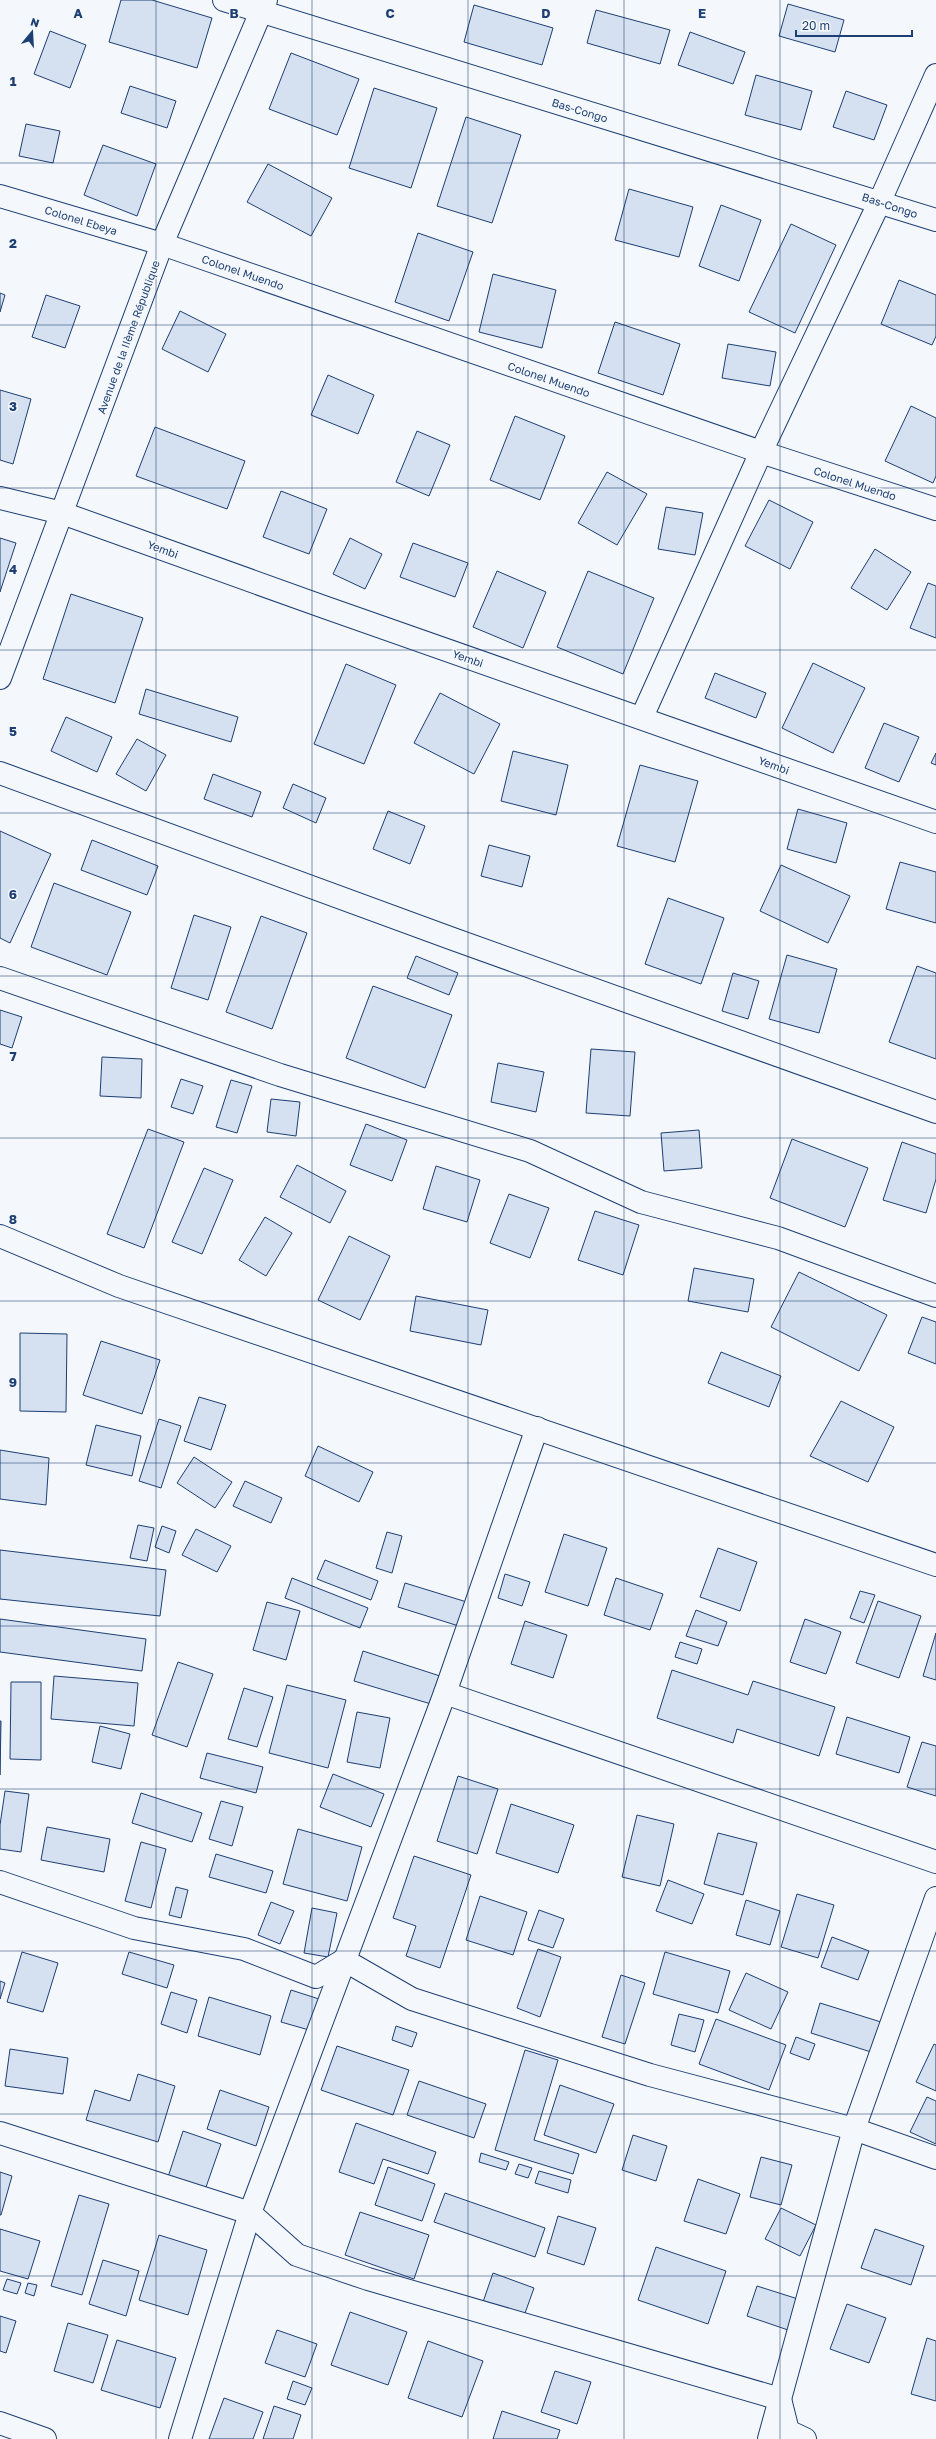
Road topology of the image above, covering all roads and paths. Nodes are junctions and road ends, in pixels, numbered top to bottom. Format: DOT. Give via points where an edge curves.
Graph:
graph roads {
  1 [pos="224,0"];
  2 [pos="264,6"];
  3 [pos="936,75"];
  4 [pos="0,196"];
  5 [pos="880,201"];
  6 [pos="936,220"];
  7 [pos="162,244"];
  8 [pos="761,452"];
  9 [pos="0,498"];
  10 [pos="936,509"];
  11 [pos="62,513"];
  12 [pos="0,678"];
  13 [pos="642,717"];
  14 [pos="0,773"];
  15 [pos="936,822"];
  16 [pos="0,978"];
  17 [pos="936,1112"];
  18 [pos="0,1236"];
  19 [pos="936,1296"];
  20 [pos="537,1428"];
  21 [pos="936,1565"];
  22 [pos="445,1694"];
  23 [pos="936,1862"];
  24 [pos="0,1882"];
  25 [pos="936,1898"];
  26 [pos="344,1960"];
  27 [pos="854,2130"];
  28 [pos="0,2133"];
  29 [pos="936,2158"];
  30 [pos="250,2213"];
  31 [pos="780,2399"];
  32 [pos="0,2423"];
  33 [pos="45,2439"];
  34 [pos="180,2439"];
  35 [pos="769,2439"];
  36 [pos="805,2439"];
  1 -- 2 [label="street, Bas-Congo"];
  2 -- 5 [label="street, Bas-Congo"];
  2 -- 7 [label="street, Avenue de la IIème République"];
  3 -- 5 [label="street"];
  4 -- 7 [label="street, Colonel Ebeya"];
  5 -- 6 [label="street, Bas-Congo"];
  5 -- 8 [label="street"];
  7 -- 8 [label="street, Colonel Muendo"];
  7 -- 11 [label="street, Avenue de la IIème République"];
  8 -- 10 [label="street, Colonel Muendo"];
  8 -- 13 [label="street"];
  9 -- 11 [label="street, Yembi"];
  11 -- 12 [label="street, Avenue de la IIème République"];
  11 -- 13 [label="street, Yembi" via="490,666"];
  13 -- 15 [label="street, Yembi"];
  14 -- 17 [label="street"];
  16 -- 19 [label="street" via="280,1075 530,1151 641,1202 778,1238"];
  18 -- 20 [label="street" via="119,1286"];
  20 -- 21 [label="street"];
  20 -- 22 [label="street"];
  22 -- 23 [label="street"];
  22 -- 26 [label="street"];
  24 -- 26 [label="street" via="134,1928 244,1949 316,1977"];
  25 -- 27 [label="street"];
  26 -- 27 [label="street" via="412,1999 650,2075"];
  26 -- 30 [label="street"];
  27 -- 29 [label="street"];
  27 -- 31 [label="street"];
  28 -- 30 [label="street"];
  30 -- 31 [label="street" via="297,2255 502,2320"];
  30 -- 34 [label="street"];
  31 -- 35 [label="street"];
  31 -- 36 [label="street" via="788,2430"];
  32 -- 33 [label="street"];
}
